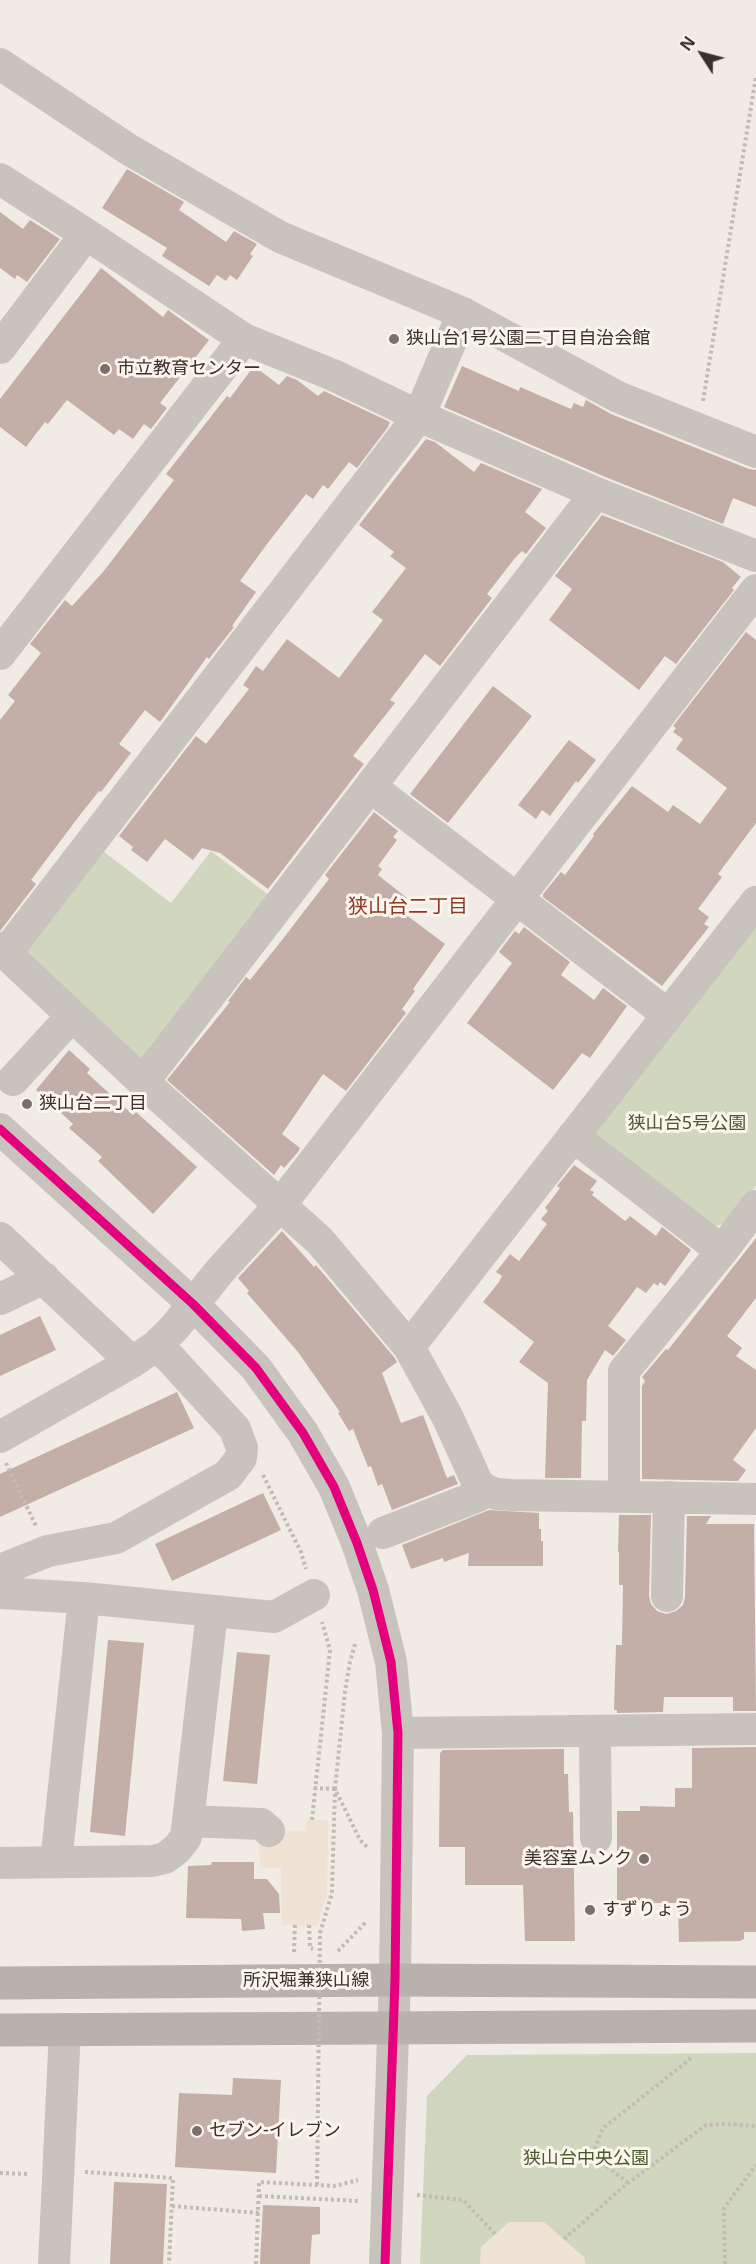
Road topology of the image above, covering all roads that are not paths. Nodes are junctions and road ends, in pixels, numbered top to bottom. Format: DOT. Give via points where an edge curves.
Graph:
graph roads {
  1 [pos="0,64"];
  2 [pos="0,179"];
  3 [pos="86,234"];
  4 [pos="464,313"];
  5 [pos="244,339"];
  6 [pos="0,348"];
  7 [pos="419,416"];
  8 [pos="756,452"];
  9 [pos="596,493"];
  10 [pos="756,556"];
  11 [pos="756,590"];
  12 [pos="0,654"];
  13 [pos="371,787"];
  14 [pos="517,898"];
  15 [pos="756,902"];
  16 [pos="3,951"];
  17 [pos="667,1014"];
  18 [pos="72,1016"];
  19 [pos="13,1080"];
  20 [pos="143,1083"];
  21 [pos="0,1129"];
  22 [pos="573,1136"];
  23 [pos="281,1204"];
  24 [pos="756,1206"];
  25 [pos="0,1238"];
  26 [pos="722,1251"];
  27 [pos="44,1278"];
  28 [pos="0,1299"];
  29 [pos="193,1304"];
  30 [pos="409,1347"];
  31 [pos="144,1354"];
  32 [pos="2,1449"];
  33 [pos="486,1490"];
  34 [pos="624,1497"];
  35 [pos="669,1497"];
  36 [pos="756,1499"];
  37 [pos="383,1533"];
  38 [pos="0,1570"];
  39 [pos="0,1593"];
  40 [pos="314,1595"];
  41 [pos="667,1596"];
  42 [pos="84,1598"];
  43 [pos="212,1612"];
  44 [pos="756,1730"];
  45 [pos="595,1731"];
  46 [pos="398,1733"];
  47 [pos="188,1821"];
  48 [pos="269,1831"];
  49 [pos="596,1838"];
  50 [pos="56,1862"];
  51 [pos="0,1863"];
  52 [pos="395,1980"];
  53 [pos="756,1982"];
  54 [pos="0,1983"];
  55 [pos="394,2026"];
  56 [pos="756,2026"];
  57 [pos="64,2029"];
  58 [pos="0,2030"];
  59 [pos="54,2264"];
  60 [pos="385,2264"];
  1 -- 4 [label="street" via="128,149 280,237"];
  2 -- 3 [label="street"];
  3 -- 5 [label="street"];
  3 -- 6 [label="street"];
  4 -- 7 [label="street"];
  4 -- 8 [label="street" via="618,397"];
  5 -- 7 [label="street"];
  5 -- 12 [label="street"];
  7 -- 9 [label="street"];
  7 -- 16 [label="street"];
  9 -- 10 [label="street"];
  9 -- 13 [label="street"];
  11 -- 14 [label="street"];
  13 -- 14 [label="street"];
  13 -- 20 [label="street"];
  14 -- 17 [label="street"];
  14 -- 23 [label="street"];
  15 -- 17 [label="street"];
  16 -- 18 [label="street"];
  17 -- 22 [label="street"];
  18 -- 19 [label="street"];
  18 -- 20 [label="street"];
  20 -- 23 [label="street"];
  21 -- 29 [label="street"];
  22 -- 26 [label="street"];
  22 -- 30 [label="street"];
  23 -- 29 [label="street"];
  23 -- 30 [label="street" via="320,1241"];
  24 -- 26 [label="street"];
  25 -- 27 [label="street"];
  26 -- 34 [label="street" via="624,1371"];
  27 -- 28 [label="street"];
  27 -- 31 [label="street"];
  29 -- 31 [label="street" via="175,1327"];
  29 -- 46 [label="street" via="256,1368 303,1433 334,1487 373,1590 391,1662"];
  30 -- 33 [label="street" via="478,1484"];
  31 -- 32 [label="street"];
  31 -- 38 [label="street" via="169,1357 235,1429 242,1448 241,1458 228,1474 116,1538 48,1551"];
  33 -- 34 [label="street" via="511,1495"];
  33 -- 37 [label="street"];
  34 -- 35 [label="street"];
  35 -- 36 [label="street"];
  35 -- 41 [label="street"];
  39 -- 42 [label="street"];
  40 -- 43 [label="street" via="274,1617"];
  42 -- 43 [label="street"];
  42 -- 50 [label="street"];
  43 -- 47 [label="street"];
  44 -- 45 [label="street"];
  45 -- 46 [label="street"];
  45 -- 49 [label="street"];
  46 -- 52 [label="street"];
  47 -- 48 [label="street" via="261,1824"];
  47 -- 50 [label="street" via="186,1837 165,1858"];
  50 -- 51 [label="street"];
  52 -- 53 [label="main road, 所沢堀兼狭山線"];
  52 -- 54 [label="main road, 所沢堀兼狭山線"];
  52 -- 55 [label="street"];
  55 -- 56 [label="main road"];
  55 -- 57 [label="main road"];
  55 -- 60 [label="street"];
  57 -- 58 [label="main road"];
  57 -- 59 [label="street"];
}
